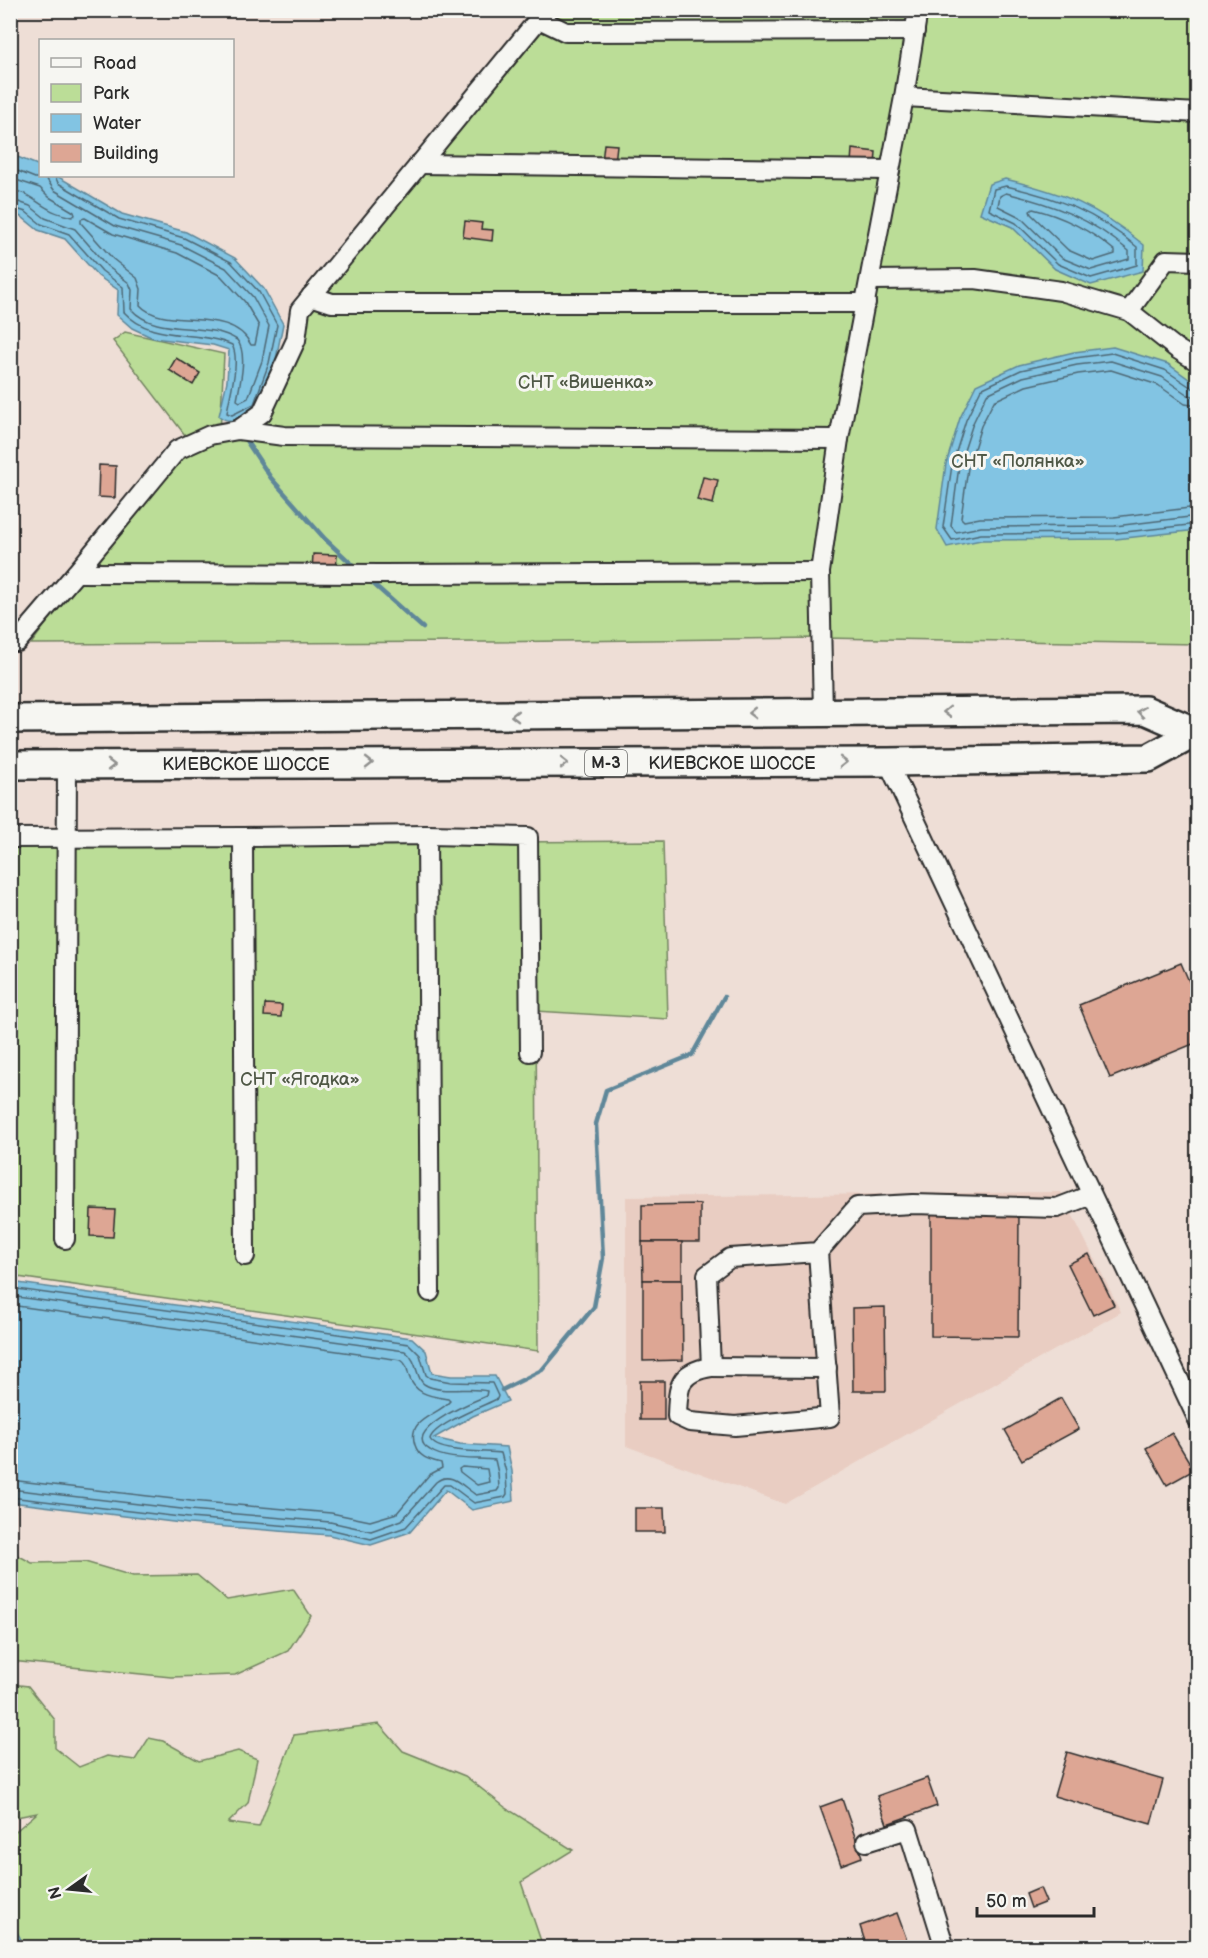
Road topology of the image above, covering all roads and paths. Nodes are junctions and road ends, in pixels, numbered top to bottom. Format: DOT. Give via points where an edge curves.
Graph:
graph roads {
  1 [pos="918,10"];
  2 [pos="542,15"];
  3 [pos="915,31"];
  4 [pos="904,97"];
  5 [pos="1197,113"];
  6 [pos="419,164"];
  7 [pos="890,170"];
  8 [pos="1197,261"];
  9 [pos="870,280"];
  10 [pos="311,296"];
  11 [pos="866,303"];
  12 [pos="1130,311"];
  13 [pos="1197,362"];
  14 [pos="238,430"];
  15 [pos="839,439"];
  16 [pos="820,572"];
  17 [pos="76,573"];
  18 [pos="10,642"];
  19 [pos="823,713"];
  20 [pos="10,719"];
  21 [pos="1196,733"];
  22 [pos="888,762"];
  23 [pos="10,765"];
  24 [pos="68,766"];
  25 [pos="427,835"];
  26 [pos="67,837"];
  27 [pos="243,837"];
  28 [pos="10,838"];
  29 [pos="530,1052"];
  30 [pos="1091,1195"];
  31 [pos="65,1239"];
  32 [pos="818,1252"];
  33 [pos="245,1256"];
  34 [pos="430,1292"];
  35 [pos="711,1367"];
  36 [pos="827,1368"];
  37 [pos="1197,1417"];
  38 [pos="866,1842"];
  39 [pos="945,1947"];
  1 -- 3 [label="street"];
  2 -- 3 [label="street" via="566,32"];
  2 -- 6 [label="street"];
  3 -- 4 [label="street"];
  4 -- 5 [label="street"];
  4 -- 7 [label="street"];
  6 -- 7 [label="street"];
  6 -- 10 [label="street"];
  7 -- 9 [label="street"];
  8 -- 12 [label="street" via="1166,260"];
  9 -- 11 [label="street"];
  9 -- 12 [label="street" via="975,279 1061,291"];
  10 -- 11 [label="street" via="332,303"];
  10 -- 14 [label="street" via="300,310 296,340 262,413"];
  11 -- 15 [label="street"];
  12 -- 13 [label="street"];
  14 -- 15 [label="street" via="284,436"];
  14 -- 17 [label="street" via="210,435 177,450"];
  15 -- 16 [label="street"];
  16 -- 17 [label="street"];
  16 -- 19 [label="street"];
  17 -- 18 [label="street" via="17,642"];
  19 -- 20 [label="highway, КИЕВСКОЕ ШОССЕ / М-3, one-way"];
  21 -- 19 [label="highway, КИЕВСКОЕ ШОССЕ / М-3, one-way" via="1145,710"];
  21 -- 22 [label="highway, КИЕВСКОЕ ШОССЕ / М-3" via="1149,758"];
  24 -- 22 [label="highway, КИЕВСКОЕ ШОССЕ / М-3, one-way"];
  22 -- 30 [label="street"];
  23 -- 24 [label="highway, КИЕВСКОЕ ШОССЕ / М-3"];
  24 -- 26 [label="street"];
  25 -- 27 [label="street"];
  25 -- 29 [label="street" via="528,837"];
  25 -- 34 [label="street"];
  26 -- 27 [label="street"];
  26 -- 28 [label="street"];
  26 -- 31 [label="street"];
  27 -- 33 [label="street"];
  30 -- 32 [label="street" via="1057,1208 913,1204 857,1207"];
  30 -- 37 [label="street"];
  32 -- 35 [label="street" via="730,1258 707,1275"];
  32 -- 36 [label="street"];
  35 -- 36 [label="street"];
  35 -- 36 [label="street" via="683,1378 678,1389 677,1416 690,1422 735,1426 830,1417"];
  38 -- 39 [label="street" via="908,1829"];
}
